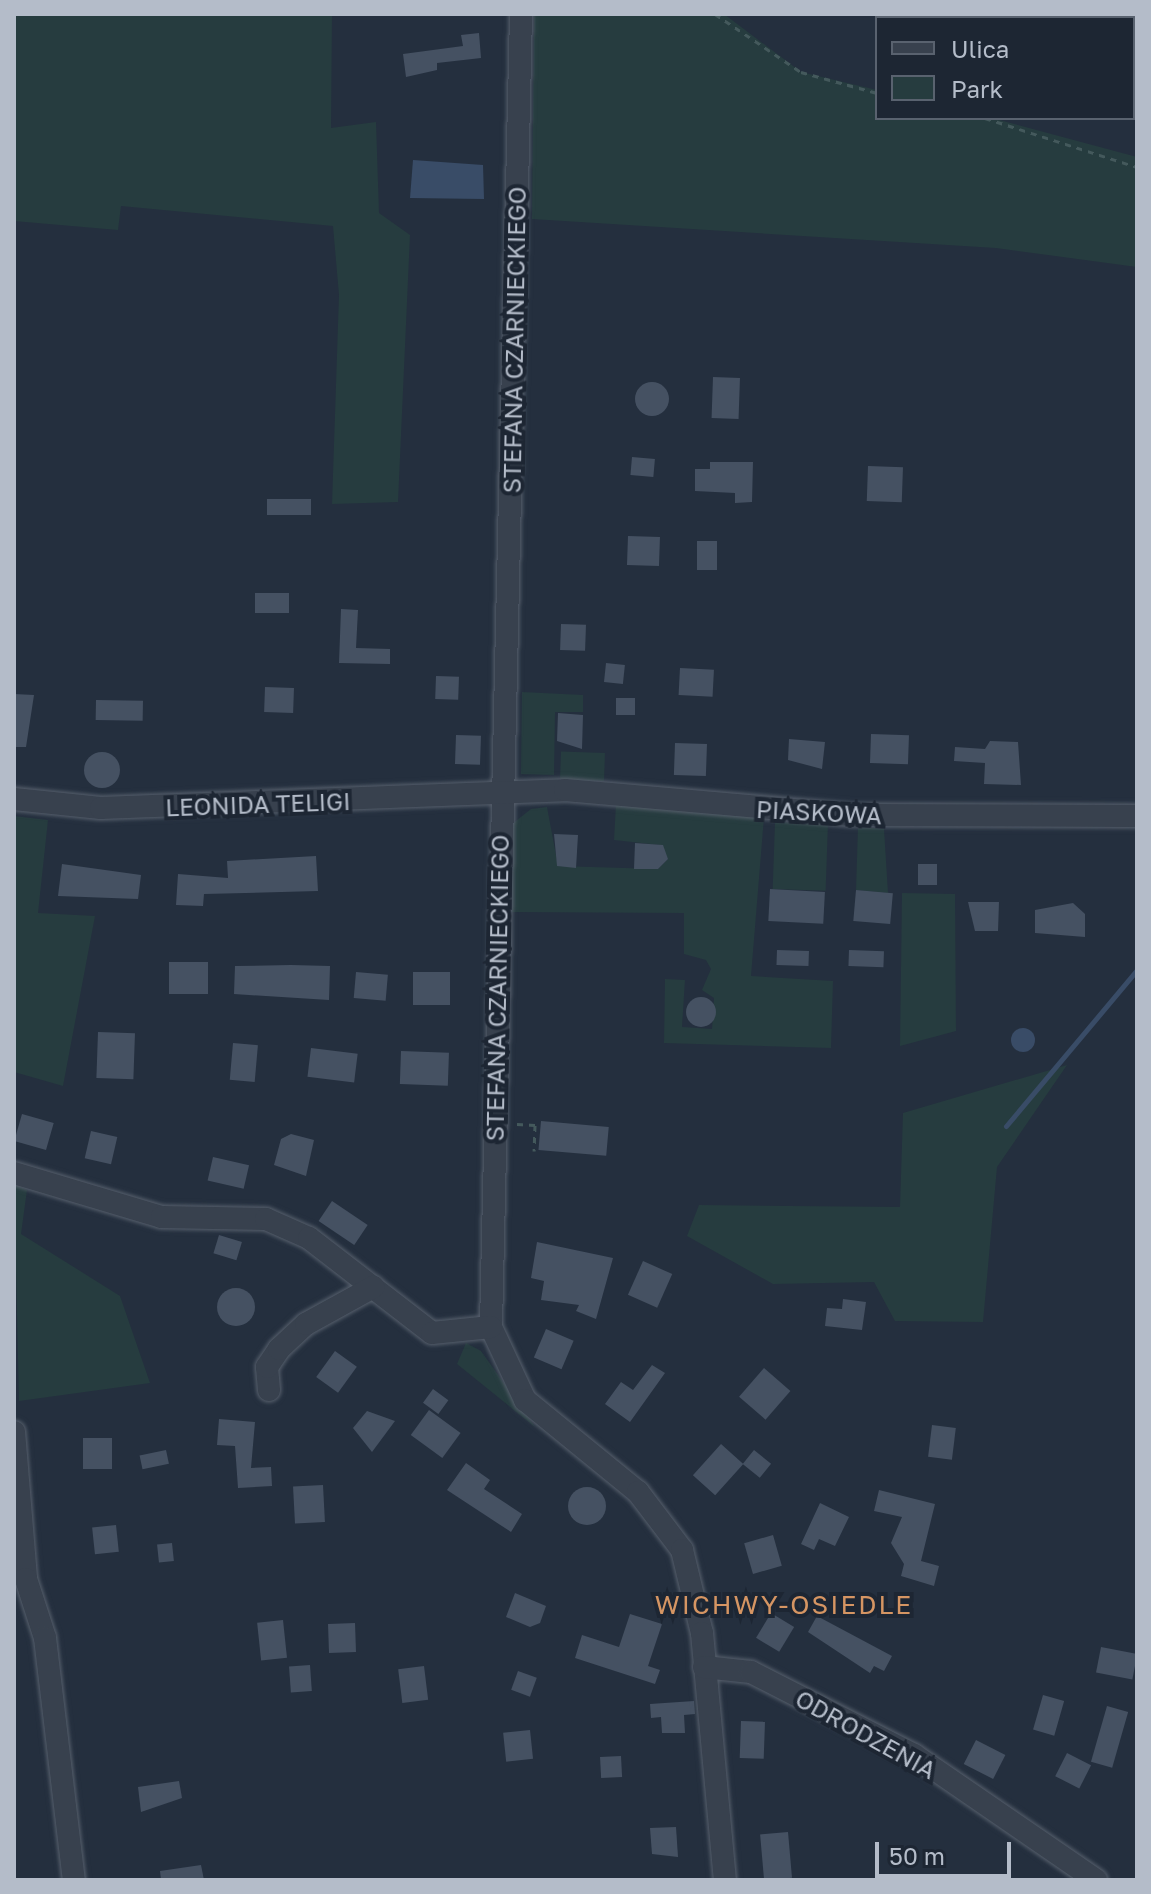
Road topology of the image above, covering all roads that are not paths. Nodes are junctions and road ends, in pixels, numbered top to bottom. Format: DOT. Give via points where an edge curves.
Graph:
graph roads {
  1 [pos="521,14"];
  2 [pos="502,793"];
  3 [pos="14,799"];
  4 [pos="1137,816"];
  5 [pos="14,1173"];
  6 [pos="373,1287"];
  7 [pos="491,1327"];
  8 [pos="269,1390"];
  9 [pos="14,1432"];
  10 [pos="704,1667"];
  11 [pos="74,1880"];
  12 [pos="725,1880"];
  13 [pos="1096,1880"];
  1 -- 2 [label="street, STEFANA CZARNIECKIEGO"];
  2 -- 3 [label="street, LEONIDA TELIGI" via="101,808"];
  2 -- 4 [label="street, PIASKOWA" via="565,790 851,815"];
  2 -- 7 [label="street, STEFANA CZARNIECKIEGO"];
  5 -- 6 [label="street" via="162,1217 266,1219 309,1238"];
  6 -- 7 [label="street" via="432,1333"];
  6 -- 8 [label="street" via="306,1324 279,1349 267,1367"];
  7 -- 10 [label="street, STEFANA CZARNIECKIEGO" via="525,1400 638,1492 678,1541 697,1600"];
  9 -- 11 [label="street" via="26,1579 45,1638"];
  10 -- 12 [label="street, STEFANA CZARNIECKIEGO"];
  10 -- 13 [label="street, ODRODZENIA" via="751,1672 914,1755"];
}
